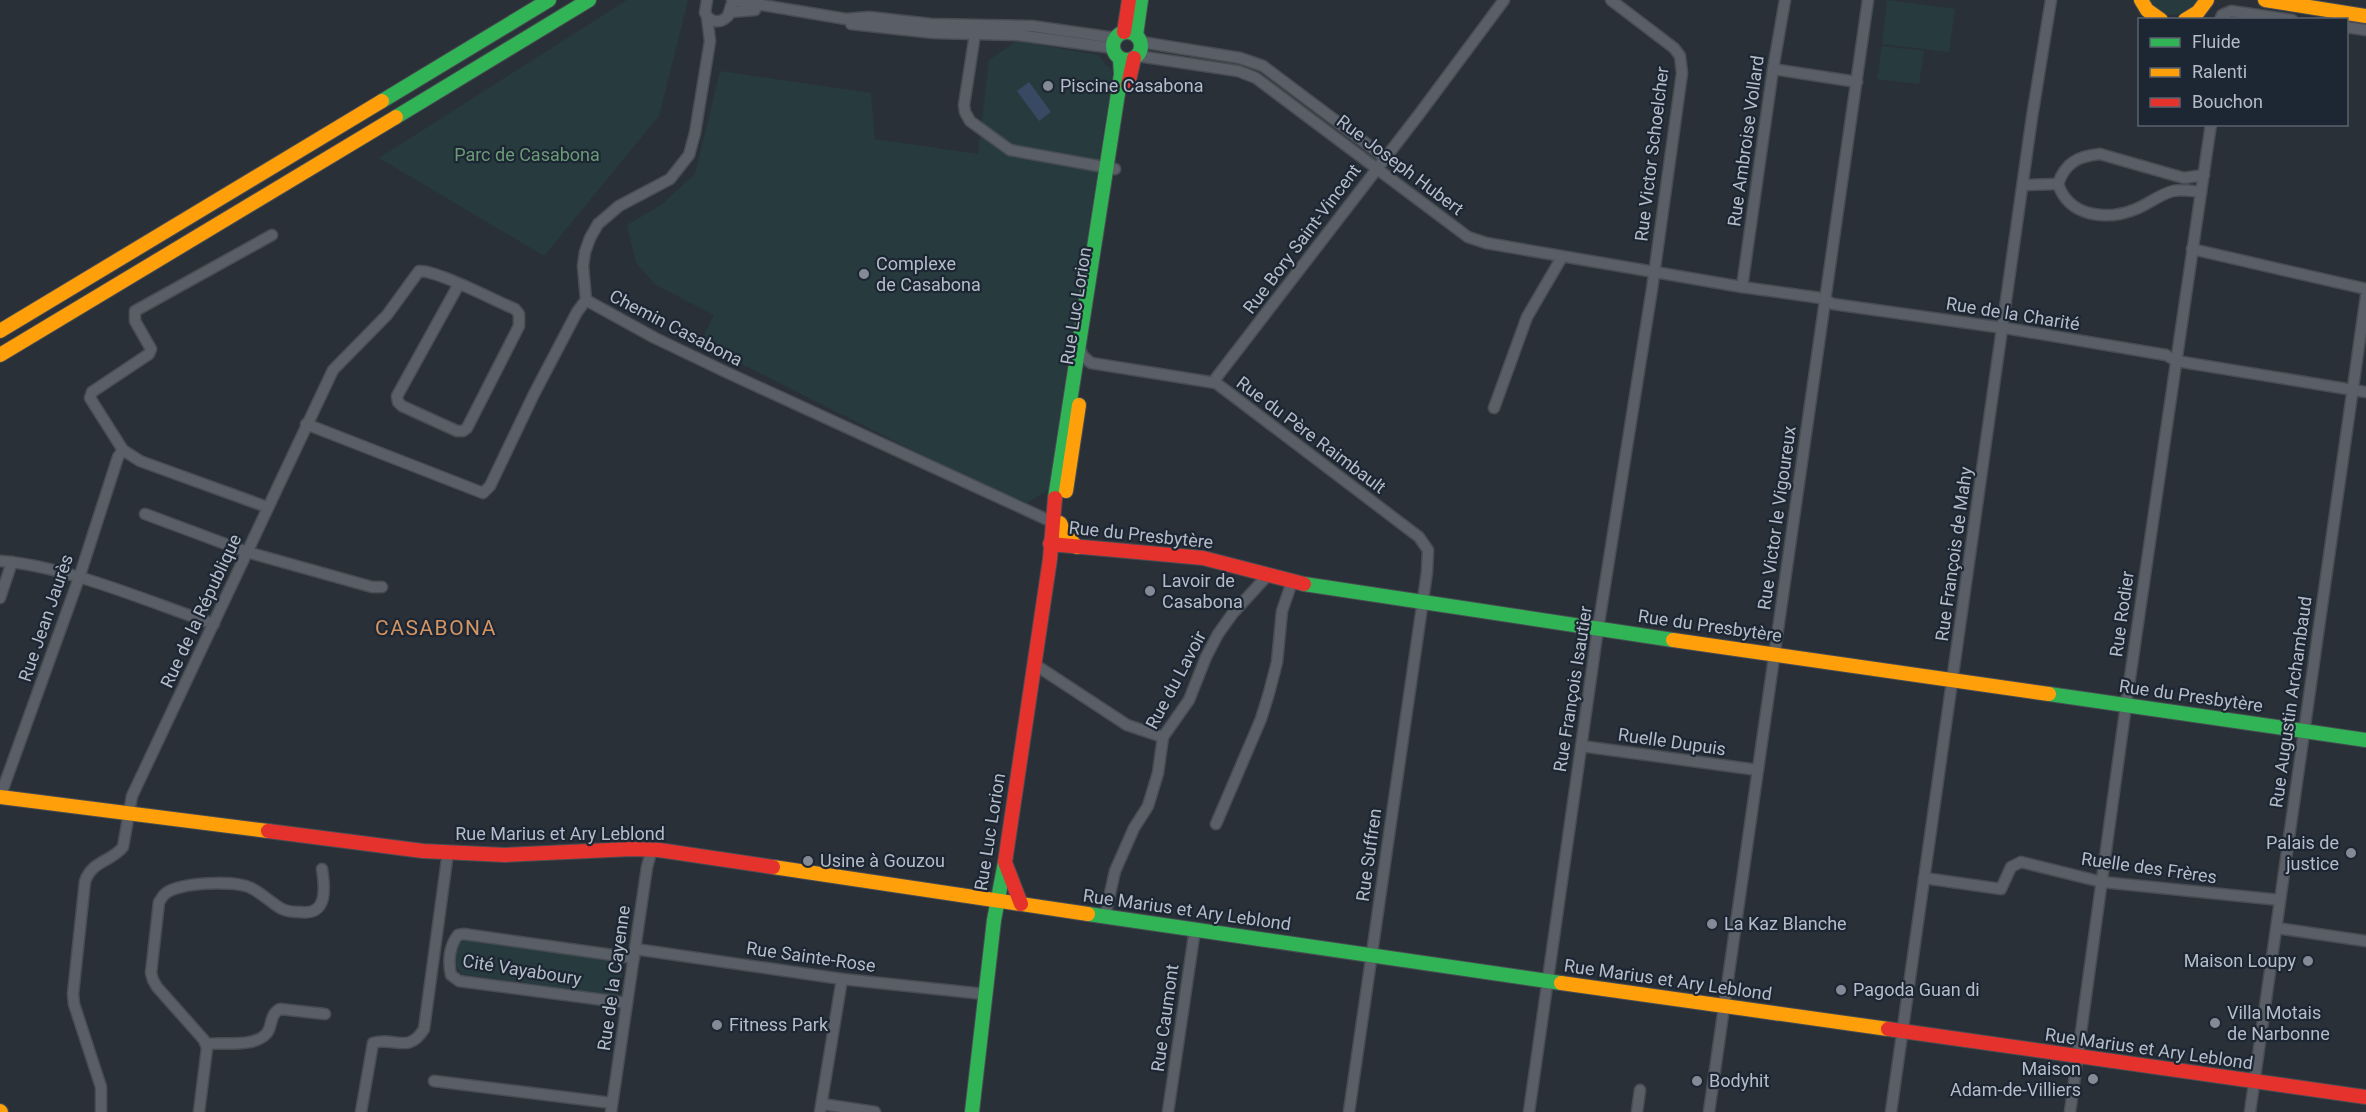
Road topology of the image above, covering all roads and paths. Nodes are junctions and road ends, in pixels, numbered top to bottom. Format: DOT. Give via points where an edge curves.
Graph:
graph roads {
  1 [pos="549,0"];
  2 [pos="589,0"];
  3 [pos="707,0"];
  4 [pos="730,0"];
  5 [pos="1129,0"];
  6 [pos="1141,0"];
  7 [pos="1504,0"];
  8 [pos="1611,0"];
  9 [pos="1785,0"];
  10 [pos="1868,0"];
  11 [pos="2050,0"];
  12 [pos="2141,0"];
  13 [pos="2265,0"];
  14 [pos="2206,6"];
  15 [pos="731,12"];
  16 [pos="2366,16"];
  17 [pos="708,17"];
  18 [pos="2158,18"];
  19 [pos="2188,18"];
  20 [pos="2221,18"];
  21 [pos="2278,18"];
  22 [pos="720,21"];
  23 [pos="989,27"];
  24 [pos="2348,27"];
  25 [pos="2366,30"];
  26 [pos="975,34"];
  27 [pos="711,41"];
  28 [pos="1127,46"];
  29 [pos="1773,69"];
  30 [pos="1857,81"];
  31 [pos="2211,126"];
  32 [pos="1384,157"];
  33 [pos="1377,168"];
  34 [pos="1110,169"];
  35 [pos="2166,173"];
  36 [pos="2204,175"];
  37 [pos="2058,184"];
  38 [pos="2023,185"];
  39 [pos="2201,192"];
  40 [pos="2162,196"];
  41 [pos="272,235"];
  42 [pos="2192,249"];
  43 [pos="1562,256"];
  44 [pos="1654,272"];
  45 [pos="459,284"];
  46 [pos="1742,287"];
  47 [pos="2366,289"];
  48 [pos="2366,296"];
  49 [pos="586,300"];
  50 [pos="1825,300"];
  51 [pos="2002,328"];
  52 [pos="0,331"];
  53 [pos="1079,347"];
  54 [pos="0,355"];
  55 [pos="1087,360"];
  56 [pos="2176,361"];
  57 [pos="1216,383"];
  58 [pos="2353,390"];
  59 [pos="2366,392"];
  60 [pos="1494,408"];
  61 [pos="306,424"];
  62 [pos="123,450"];
  63 [pos="267,507"];
  64 [pos="145,514"];
  65 [pos="1056,522"];
  66 [pos="1053,544"];
  67 [pos="1077,547"];
  68 [pos="247,552"];
  69 [pos="0,561"];
  70 [pos="12,562"];
  71 [pos="1269,574"];
  72 [pos="79,578"];
  73 [pos="1292,582"];
  74 [pos="382,587"];
  75 [pos="0,598"];
  76 [pos="1421,603"];
  77 [pos="214,624"];
  78 [pos="1598,629"];
  79 [pos="1774,652"];
  80 [pos="1034,664"];
  81 [pos="1952,680"];
  82 [pos="2126,705"];
  83 [pos="2304,731"];
  84 [pos="1163,737"];
  85 [pos="2366,740"];
  86 [pos="1581,746"];
  87 [pos="1758,770"];
  88 [pos="0,798"];
  89 [pos="128,812"];
  90 [pos="1216,824"];
  91 [pos="652,849"];
  92 [pos="448,852"];
  93 [pos="1005,863"];
  94 [pos="322,869"];
  95 [pos="1924,878"];
  96 [pos="2102,882"];
  97 [pos="997,900"];
  98 [pos="2280,900"];
  99 [pos="1021,904"];
  100 [pos="1105,916"];
  101 [pos="2277,928"];
  102 [pos="1195,929"];
  103 [pos="2366,941"];
  104 [pos="634,954"];
  105 [pos="1372,955"];
  106 [pos="842,979"];
  107 [pos="1548,981"];
  108 [pos="984,994"];
  109 [pos="627,1003"];
  110 [pos="1724,1006"];
  111 [pos="325,1014"];
  112 [pos="1902,1032"];
  113 [pos="206,1044"];
  114 [pos="2078,1056"];
  115 [pos="434,1081"];
  116 [pos="2254,1082"];
  117 [pos="1640,1090"];
  118 [pos="2366,1097"];
  119 [pos="612,1108"];
  120 [pos="821,1108"];
  121 [pos="100,1112"];
  122 [pos="199,1112"];
  123 [pos="361,1112"];
  124 [pos="875,1112"];
  125 [pos="972,1112"];
  126 [pos="1168,1112"];
  127 [pos="1349,1112"];
  128 [pos="1529,1112"];
  129 [pos="1636,1112"];
  130 [pos="1709,1112"];
  131 [pos="1891,1112"];
  132 [pos="2070,1112"];
  133 [pos="2250,1112"];
  1 -- 52 [label="main road"];
  2 -- 54 [label="main road"];
  3 -- 17 [label="street" via="704,9"];
  4 -- 15 [label="street"];
  4 -- 23 [label="street" via="846,19 869,17"];
  5 -- 28 [label="main road, Rue Luc Lorion"];
  6 -- 28 [label="main road, Rue Luc Lorion"];
  7 -- 32 [label="street, Rue Bory Saint-Vincent"];
  8 -- 44 [label="street, Rue Victor Schoelcher" via="1680,56 1682,73"];
  9 -- 29 [label="street, Rue Ambroise Vollard"];
  10 -- 30 [label="street, Rue Victor le Vigoureux"];
  11 -- 38 [label="street, Rue François de Mahy"];
  12 -- 18 [label="main road"];
  13 -- 16 [label="main road"];
  14 -- 19 [label="main road"];
  15 -- 22 [label="street"];
  15 -- 26 [label="street" via="756,10 934,33"];
  17 -- 22 [label="street"];
  17 -- 27 [label="street"];
  20 -- 21 [label="street" via="2231,11"];
  22 -- 27 [label="street"];
  23 -- 26 [label="street"];
  23 -- 28 [label="street" via="1032,26"];
  24 -- 25 [label="street"];
  26 -- 28 [label="street"];
  26 -- 34 [label="street" via="964,105 970,121 1010,150"];
  27 -- 49 [label="street" via="689,155 670,179 619,206 598,224 585,252"];
  28 -- 32 [label="street, Rue Joseph Hubert" via="1240,58 1263,66"];
  28 -- 33 [label="street, Rue Joseph Hubert" via="1256,78"];
  28 -- 34 [label="main road, Rue Luc Lorion"];
  29 -- 30 [label="street"];
  29 -- 46 [label="street, Rue Ambroise Vollard"];
  30 -- 50 [label="street, Rue Victor le Vigoureux"];
  31 -- 36 [label="street"];
  32 -- 33 [label="street, Rue Bory Saint-Vincent"];
  33 -- 43 [label="street, Rue Joseph Hubert" via="1468,237"];
  33 -- 57 [label="street, Rue Bory Saint-Vincent"];
  34 -- 53 [label="main road, Rue Luc Lorion"];
  34 -- 55 [label="main road, Rue Luc Lorion"];
  35 -- 36 [label="street" via="2184,178"];
  35 -- 37 [label="street" via="2100,154 2068,165"];
  35 -- 40 [label="street" via="2168,182"];
  36 -- 39 [label="street"];
  37 -- 38 [label="street"];
  37 -- 40 [label="street" via="2066,201 2091,214 2127,212"];
  38 -- 51 [label="street, Rue François de Mahy"];
  39 -- 40 [label="street" via="2174,191"];
  39 -- 42 [label="street"];
  41 -- 62 [label="street" via="135,312 135,321 151,350 149,354 92,392 90,398"];
  42 -- 47 [label="street"];
  42 -- 56 [label="street, Rue Rodier"];
  43 -- 44 [label="street, Rue Joseph Hubert"];
  43 -- 60 [label="street" via="1527,317"];
  44 -- 46 [label="street, Rue de la Charité"];
  44 -- 78 [label="street, Rue François Isautier"];
  45 -- 45 [label="street" via="515,309 520,320 463,431 402,406 397,396"];
  45 -- 61 [label="street, Rue de la République" via="419,271 387,315 333,370"];
  46 -- 50 [label="street, Rue de la Charité"];
  48 -- 58 [label="street, Rue Augustin Archambaud"];
  49 -- 61 [label="street, Chemin Casabona" via="483,493"];
  49 -- 65 [label="street, Chemin Casabona" via="728,373"];
  50 -- 51 [label="street, Rue de la Charité"];
  50 -- 79 [label="street, Rue Victor le Vigoureux"];
  51 -- 56 [label="street, Rue de la Charité" via="2166,355"];
  51 -- 81 [label="street, Rue François de Mahy"];
  53 -- 55 [label="street"];
  53 -- 65 [label="main road, Rue Luc Lorion"];
  55 -- 57 [label="street, Rue du Père Raimbault"];
  55 -- 65 [label="main road, Rue Luc Lorion" via="1075,443"];
  56 -- 58 [label="street, Rue de la Charité"];
  56 -- 82 [label="street, Rue Rodier"];
  57 -- 76 [label="street, Rue du Père Raimbault" via="1419,537 1428,550"];
  58 -- 59 [label="street, Rue de la Charité"];
  58 -- 83 [label="street, Rue Augustin Archambaud"];
  61 -- 63 [label="street, Rue de la République"];
  62 -- 63 [label="street" via="140,461"];
  62 -- 72 [label="street, Rue Jean Jaurès"];
  63 -- 68 [label="street, Rue de la République"];
  64 -- 68 [label="street"];
  65 -- 66 [label="main road, Rue Luc Lorion"];
  65 -- 67 [label="main road"];
  66 -- 67 [label="main road, Rue du Presbytère"];
  66 -- 80 [label="main road, Rue Luc Lorion"];
  67 -- 71 [label="main road, Rue du Presbytère" via="1203,558"];
  68 -- 74 [label="street"];
  68 -- 77 [label="street, Rue de la République"];
  69 -- 70 [label="street"];
  70 -- 72 [label="street"];
  70 -- 75 [label="street"];
  71 -- 73 [label="main road, Rue du Presbytère"];
  71 -- 84 [label="street, Rue du Lavoir" via="1218,634 1189,699"];
  72 -- 77 [label="street"];
  72 -- 88 [label="street, Rue Jean Jaurès"];
  73 -- 76 [label="main road, Rue du Presbytère"];
  73 -- 90 [label="street" via="1282,611 1277,662 1261,719"];
  76 -- 78 [label="main road, Rue du Presbytère"];
  76 -- 105 [label="street, Rue Suffren"];
  77 -- 89 [label="street, Rue de la République" via="132,796"];
  78 -- 79 [label="main road, Rue du Presbytère"];
  78 -- 86 [label="street, Rue François Isautier"];
  79 -- 81 [label="main road, Rue du Presbytère"];
  79 -- 87 [label="street, Rue Victor le Vigoureux"];
  80 -- 84 [label="street" via="1127,725"];
  80 -- 93 [label="main road, Rue Luc Lorion"];
  81 -- 82 [label="main road, Rue du Presbytère"];
  81 -- 95 [label="street, Rue François de Mahy"];
  82 -- 83 [label="main road, Rue du Presbytère"];
  82 -- 96 [label="street, Rue Rodier"];
  83 -- 85 [label="main road, Rue du Presbytère"];
  83 -- 98 [label="street, Rue Augustin Archambaud"];
  84 -- 100 [label="street, Rue du Lavoir" via="1148,806 1115,871"];
  86 -- 87 [label="street, Ruelle Dupuis"];
  86 -- 107 [label="street, Rue François Isautier"];
  87 -- 110 [label="street, Rue Victor le Vigoureux"];
  88 -- 89 [label="main road, Rue Marius et Ary Leblond"];
  89 -- 92 [label="main road, Rue Marius et Ary Leblond"];
  89 -- 121 [label="street, Rue de la République" via="123,847 94,867 85,881 73,994 101,1087"];
  91 -- 92 [label="main road, Rue Marius et Ary Leblond" via="505,855"];
  91 -- 97 [label="main road, Rue Marius et Ary Leblond"];
  91 -- 104 [label="street, Rue de la Cayenne"];
  92 -- 123 [label="street" via="424,1029 413,1042 373,1043"];
  93 -- 97 [label="main road, Rue Luc Lorion"];
  93 -- 99 [label="main road"];
  94 -- 113 [label="street" via="325,878 321,905 310,914 285,910 249,887 204,882 165,894 158,911 151,973 157,987"];
  95 -- 96 [label="street, Ruelle des Frères" via="2001,889 2011,867 2021,862"];
  95 -- 112 [label="street, Rue François de Mahy"];
  96 -- 98 [label="street, Ruelle des Frères"];
  96 -- 114 [label="street, Rue Rodier"];
  97 -- 99 [label="main road, Rue Marius et Ary Leblond"];
  97 -- 108 [label="main road, Rue Luc Lorion"];
  98 -- 101 [label="street, Rue Augustin Archambaud"];
  99 -- 100 [label="main road, Rue Marius et Ary Leblond"];
  100 -- 102 [label="main road, Rue Marius et Ary Leblond"];
  101 -- 103 [label="street"];
  101 -- 116 [label="street, Rue Augustin Archambaud"];
  102 -- 105 [label="main road, Rue Marius et Ary Leblond"];
  102 -- 126 [label="street, Rue Caumont"];
  104 -- 106 [label="street, Rue Sainte-Rose"];
  104 -- 109 [label="street, Rue de la Cayenne"];
  104 -- 109 [label="street, Cité Vayaboury" via="464,934 452,943 449,967 451,975 459,981"];
  105 -- 107 [label="main road, Rue Marius et Ary Leblond"];
  105 -- 127 [label="street, Rue Suffren"];
  106 -- 108 [label="street, Rue Sainte-Rose"];
  106 -- 120 [label="street"];
  107 -- 110 [label="main road, Rue Marius et Ary Leblond"];
  107 -- 128 [label="street, Rue François Isautier"];
  108 -- 125 [label="main road, Rue Luc Lorion"];
  109 -- 119 [label="street, Rue de la Cayenne"];
  110 -- 112 [label="main road, Rue Marius et Ary Leblond"];
  110 -- 130 [label="street, Rue Victor le Vigoureux"];
  111 -- 113 [label="street" via="280,1009 272,1017 268,1033 255,1042"];
  112 -- 114 [label="main road, Rue Marius et Ary Leblond"];
  112 -- 131 [label="street, Rue François de Mahy"];
  113 -- 122 [label="street"];
  114 -- 116 [label="main road, Rue Marius et Ary Leblond"];
  114 -- 132 [label="street, Rue Rodier"];
  115 -- 119 [label="street"];
  116 -- 118 [label="main road, Rue Marius et Ary Leblond"];
  116 -- 133 [label="street, Rue Augustin Archambaud"];
  117 -- 129 [label="street"];
  120 -- 124 [label="street"];
}
